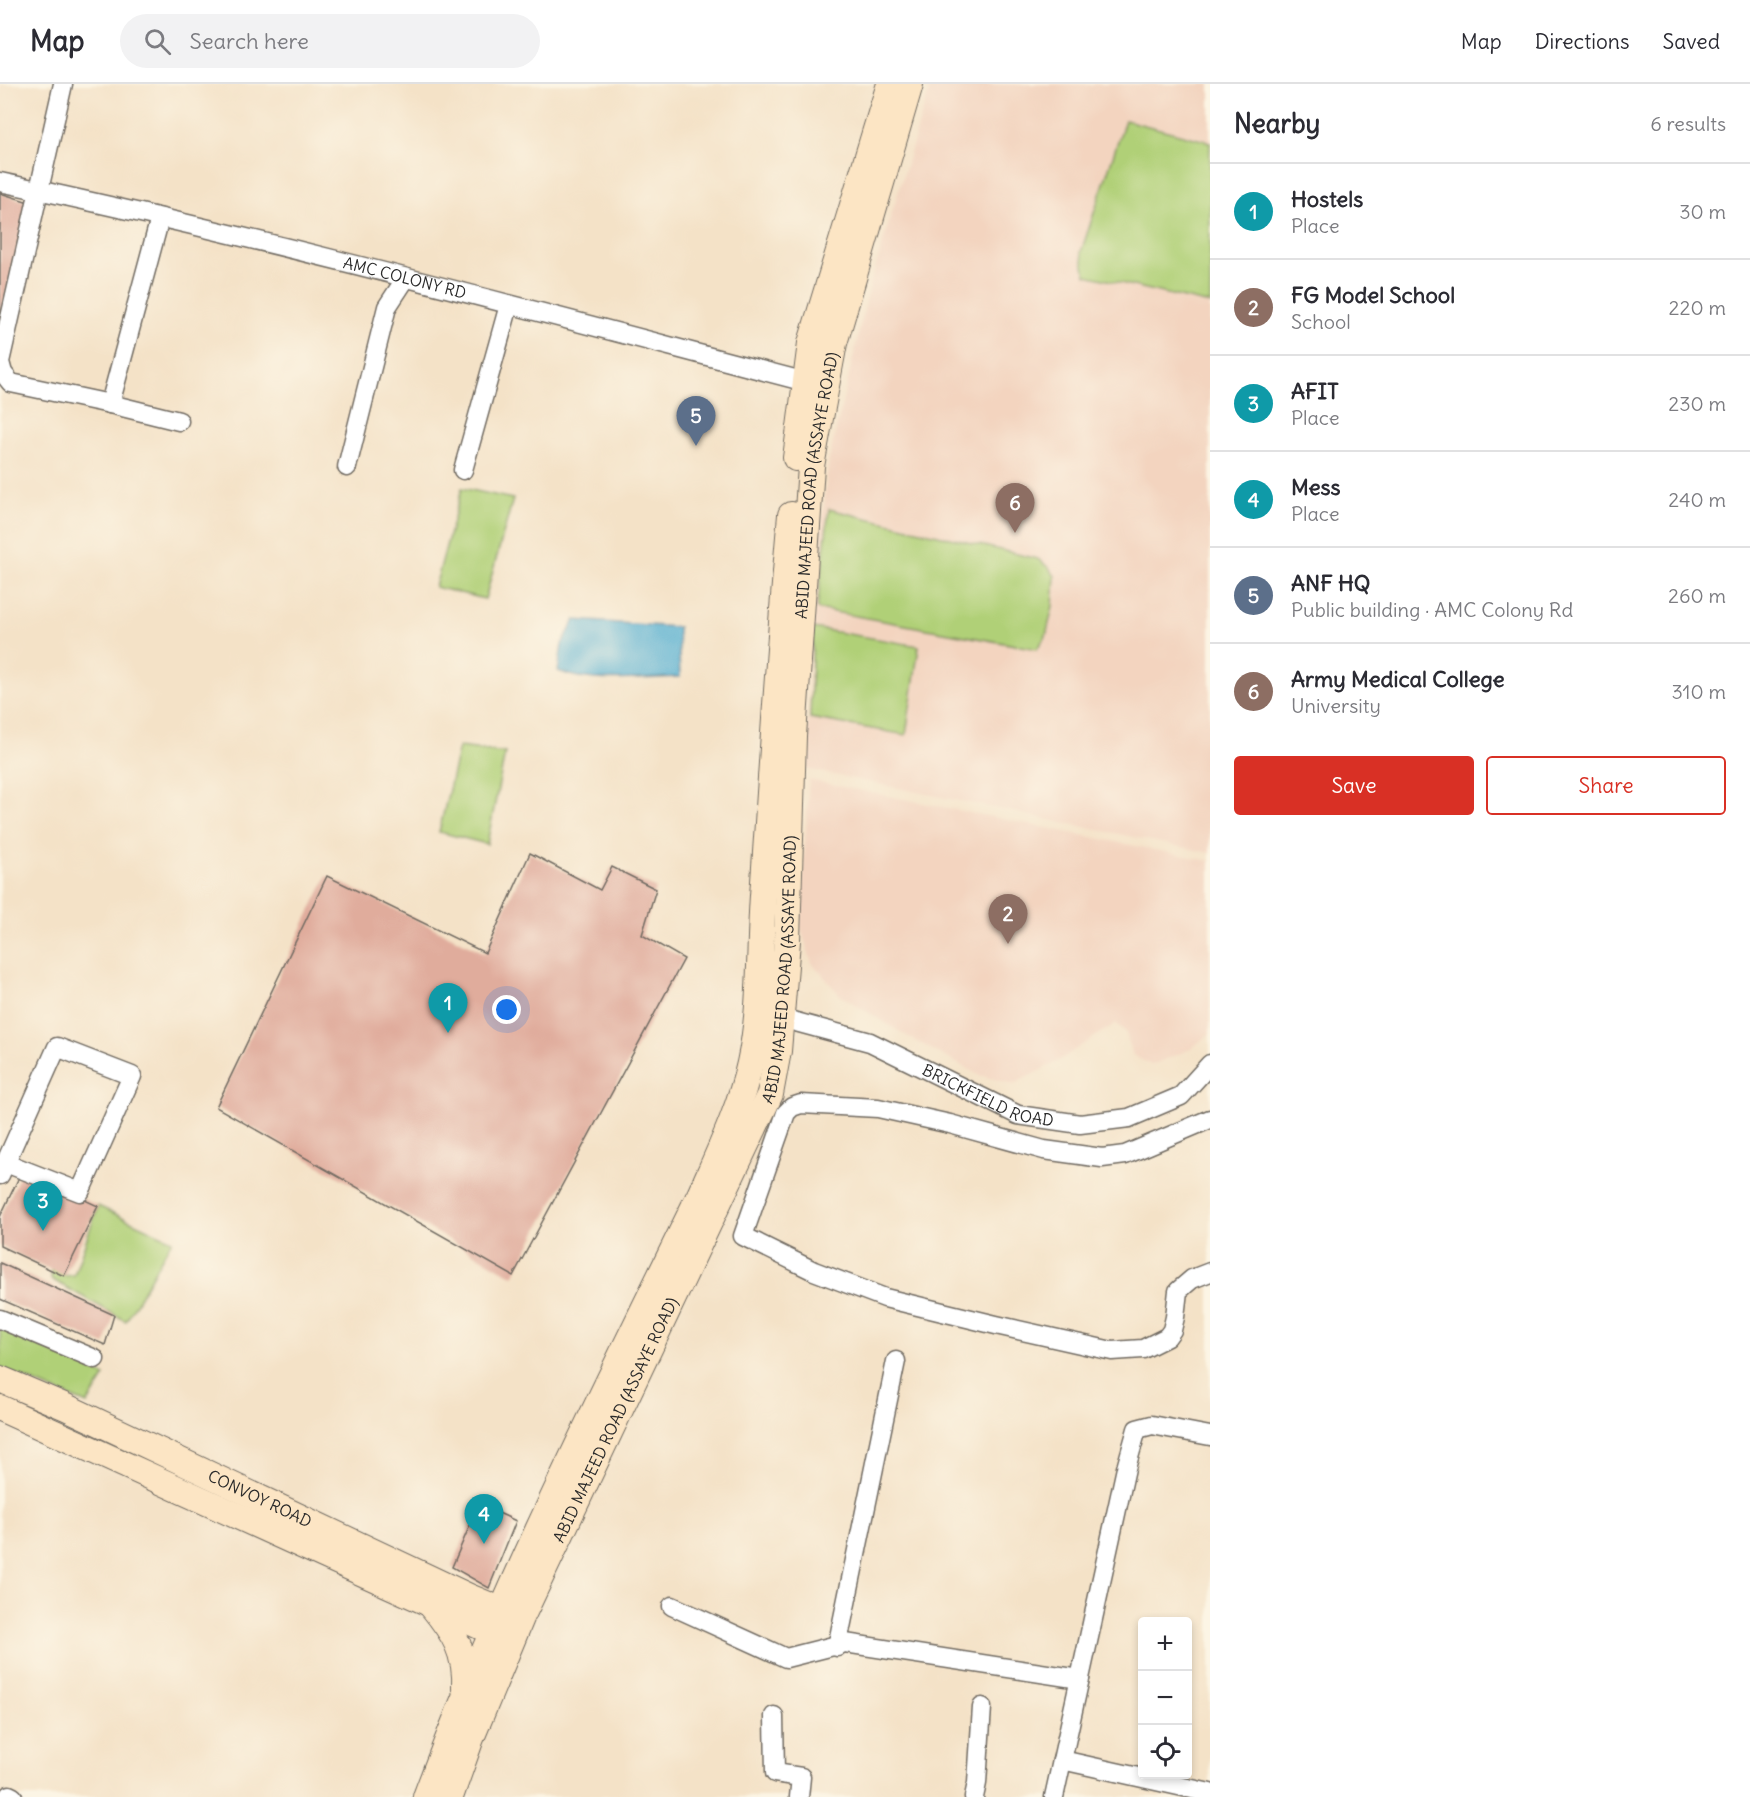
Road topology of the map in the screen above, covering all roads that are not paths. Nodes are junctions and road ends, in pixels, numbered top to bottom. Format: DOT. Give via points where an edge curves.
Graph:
graph roads {
  1 [pos="63,84"];
  2 [pos="890,84"];
  3 [pos="910,84"];
  4 [pos="0,182"];
  5 [pos="39,190"];
  6 [pos="160,218"];
  7 [pos="406,278"];
  8 [pos="509,305"];
  9 [pos="806,381"];
  10 [pos="110,404"];
  11 [pos="179,421"];
  12 [pos="347,467"];
  13 [pos="463,470"];
  14 [pos="769,1014"];
  15 [pos="1210,1064"];
  16 [pos="1210,1119"];
  17 [pos="3,1169"];
  18 [pos="1210,1272"];
  19 [pos="0,1319"];
  20 [pos="95,1359"];
  21 [pos="896,1361"];
  22 [pos="0,1378"];
  23 [pos="0,1408"];
  24 [pos="1210,1436"];
  25 [pos="430,1604"];
  26 [pos="672,1606"];
  27 [pos="506,1625"];
  28 [pos="837,1647"];
  29 [pos="1080,1679"];
  30 [pos="464,1699"];
  31 [pos="982,1707"];
  32 [pos="774,1716"];
  33 [pos="1062,1760"];
  34 [pos="1210,1793"];
  35 [pos="426,1797"];
  36 [pos="450,1797"];
  37 [pos="798,1797"];
  38 [pos="974,1797"];
  39 [pos="1054,1797"];
  1 -- 5 [label="street"];
  2 -- 9 [label="main road, ABID MAJEED ROAD (ASSAYE ROAD)" via="811,343"];
  3 -- 14 [label="main road, ABID MAJEED ROAD (ASSAYE ROAD)" via="834,343 811,466 793,736 788,940"];
  4 -- 5 [label="street, AMC COLONY RD"];
  5 -- 6 [label="street, AMC COLONY RD"];
  5 -- 10 [label="street" via="0,362 3,373 11,383"];
  6 -- 7 [label="street, AMC COLONY RD"];
  6 -- 10 [label="street"];
  7 -- 8 [label="street, AMC COLONY RD"];
  7 -- 12 [label="street" via="387,307"];
  8 -- 9 [label="street, AMC COLONY RD"];
  8 -- 13 [label="street"];
  9 -- 14 [label="main road, ABID MAJEED ROAD (ASSAYE ROAD)" via="796,449 781,628 759,947"];
  10 -- 11 [label="street"];
  14 -- 15 [label="street, BRICKFIELD ROAD" via="870,1042 1018,1114 1080,1124 1129,1118 1181,1096"];
  14 -- 27 [label="main road, ABID MAJEED ROAD (ASSAYE ROAD)" via="729,1130"];
  16 -- 18 [label="street" via="1125,1155 1102,1158 1044,1150 878,1108 801,1104 786,1113 743,1236 814,1271 885,1298 1113,1351 1143,1349 1167,1337 1172,1330 1178,1291 1192,1279"];
  17 -- 17 [label="street" via="57,1047 132,1076 80,1192"];
  19 -- 20 [label="street"];
  21 -- 28 [label="street"];
  22 -- 27 [label="main road, CONVOY ROAD"];
  23 -- 25 [label="main road, CONVOY ROAD"];
  24 -- 29 [label="street" via="1152,1425 1137,1429"];
  25 -- 27 [label="main road, CONVOY ROAD"];
  25 -- 30 [label="main road" via="452,1631 461,1652 466,1673"];
  26 -- 28 [label="street" via="786,1658"];
  27 -- 30 [label="main road, ABID MAJEED ROAD (ASSAYE ROAD)"];
  27 -- 36 [label="main road, ABID MAJEED ROAD (ASSAYE ROAD)"];
  28 -- 29 [label="street" via="845,1643"];
  29 -- 33 [label="street"];
  30 -- 35 [label="main road, ABID MAJEED ROAD (ASSAYE ROAD)"];
  31 -- 38 [label="street"];
  32 -- 37 [label="street" via="775,1773 801,1777"];
  33 -- 34 [label="street"];
  33 -- 39 [label="street"];
}
